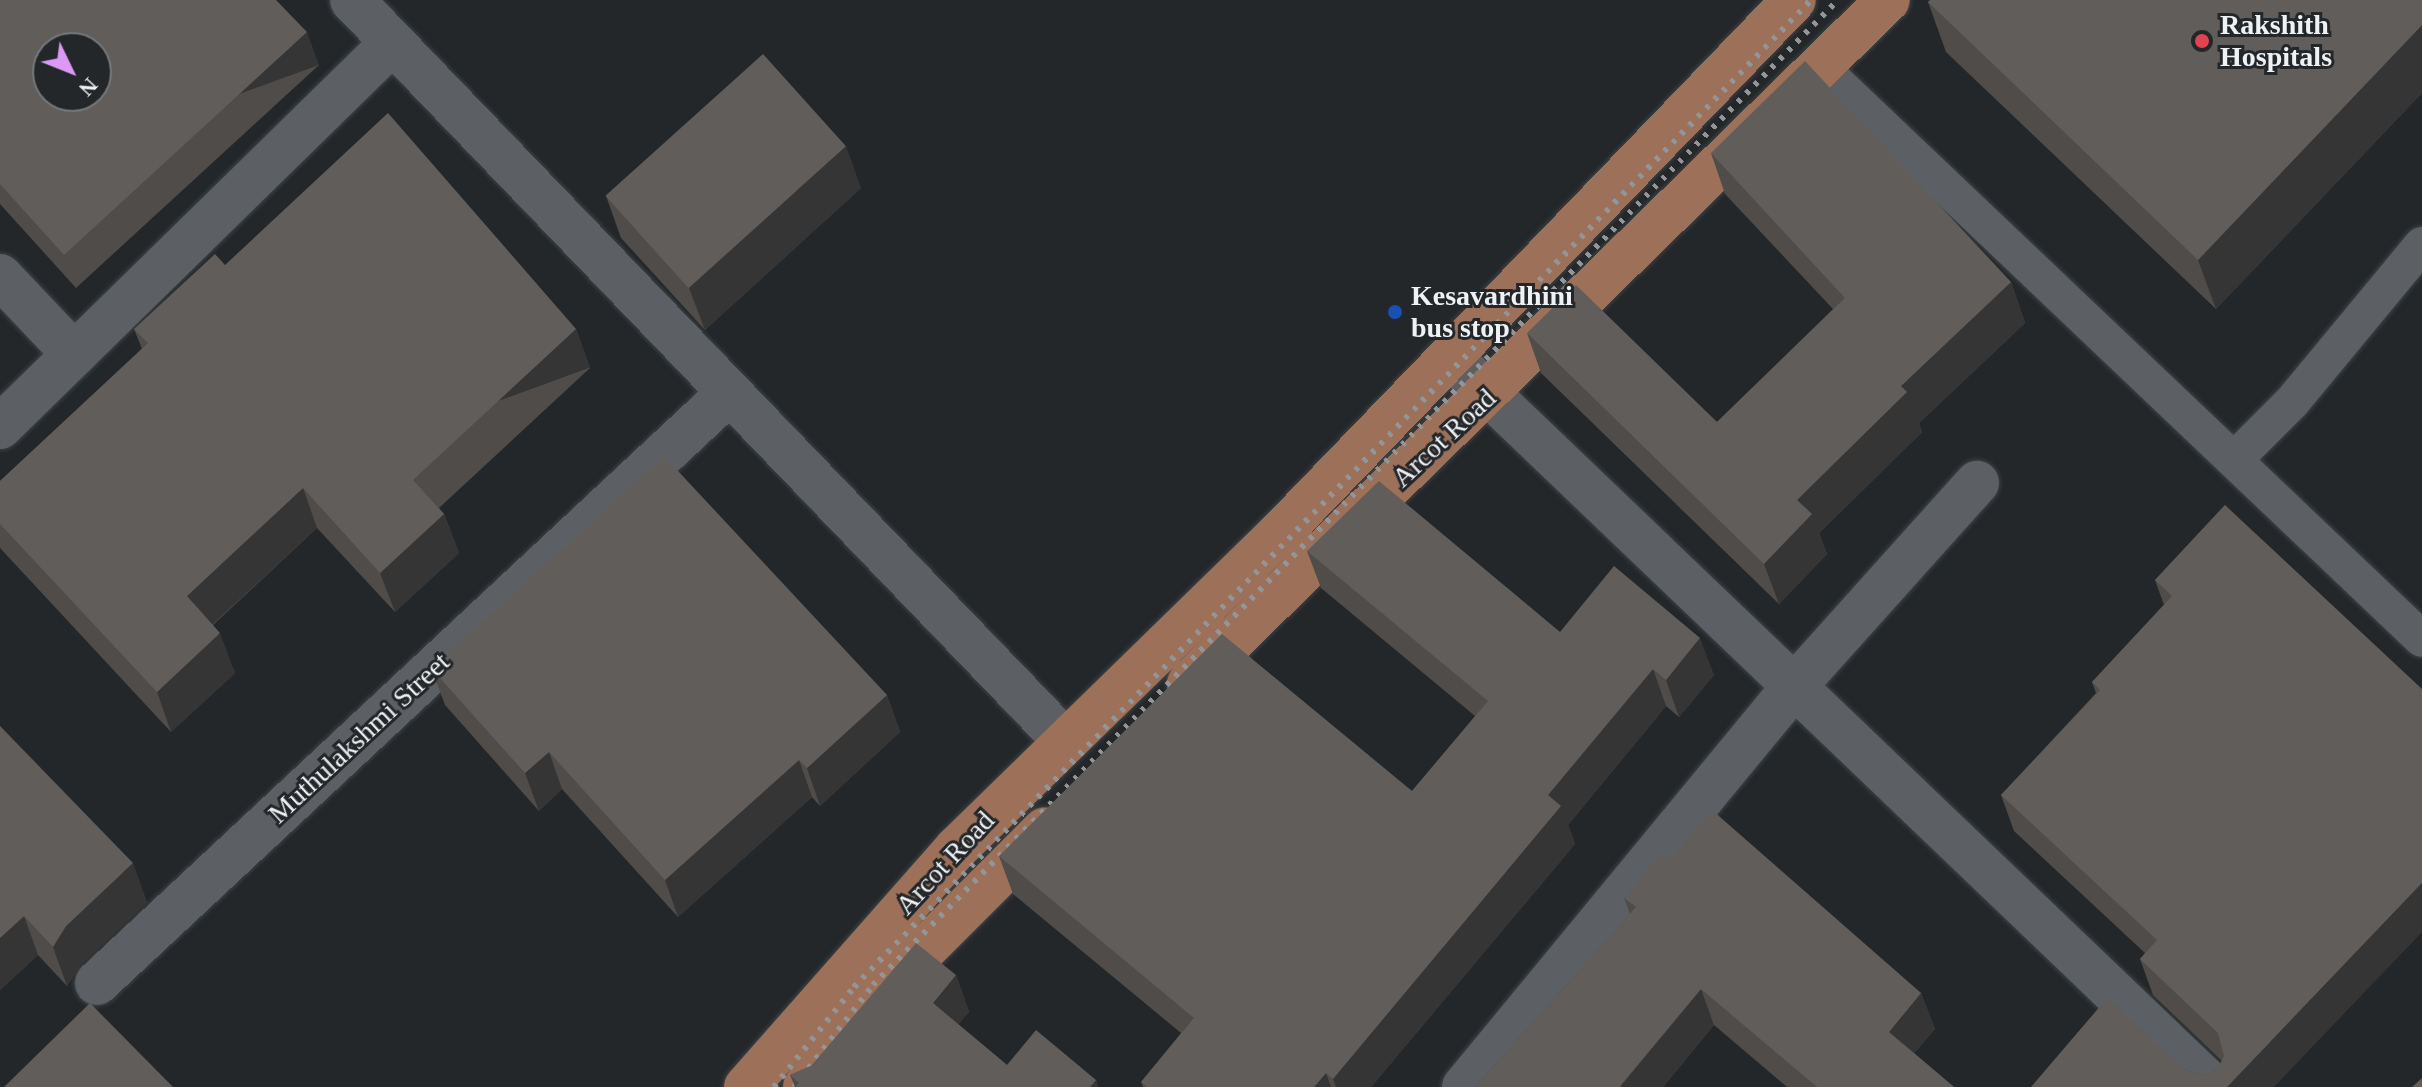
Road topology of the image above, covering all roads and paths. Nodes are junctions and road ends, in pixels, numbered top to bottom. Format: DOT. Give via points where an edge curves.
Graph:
graph roads {
  1 [pos="352,0"];
  2 [pos="1794,0"];
  3 [pos="1888,0"];
  4 [pos="391,44"];
  5 [pos="1820,67"];
  6 [pos="2422,245"];
  7 [pos="0,276"];
  8 [pos="74,354"];
  9 [pos="1450,357"];
  10 [pos="1491,394"];
  11 [pos="727,395"];
  12 [pos="0,427"];
  13 [pos="2237,457"];
  14 [pos="1977,483"];
  15 [pos="2422,639"];
  16 [pos="1792,689"];
  17 [pos="1161,710"];
  18 [pos="1064,740"];
  19 [pos="1072,802"];
  20 [pos="97,983"];
  21 [pos="746,1087"];
  22 [pos="805,1087"];
  23 [pos="1464,1087"];
  24 [pos="2213,1087"];
  1 -- 4 [label="street"];
  2 -- 9 [label="main road, Arcot Road"];
  3 -- 5 [label="main road, Arcot Road"];
  4 -- 8 [label="street"];
  4 -- 11 [label="street"];
  5 -- 10 [label="main road, Arcot Road"];
  5 -- 13 [label="lane" via="2086,325"];
  6 -- 13 [label="lane" via="2292,402"];
  7 -- 8 [label="street"];
  8 -- 12 [label="street"];
  9 -- 10 [label="street"];
  9 -- 18 [label="main road, Arcot Road"];
  10 -- 16 [label="street"];
  10 -- 17 [label="main road, Arcot Road"];
  11 -- 18 [label="street"];
  11 -- 20 [label="street, Muthulakshmi Street"];
  13 -- 15 [label="lane"];
  14 -- 16 [label="street"];
  16 -- 23 [label="street"];
  16 -- 24 [label="street"];
  18 -- 21 [label="main road, Arcot Road" via="925,882"];
  19 -- 22 [label="main road, Arcot Road" via="870,1004"];
}
